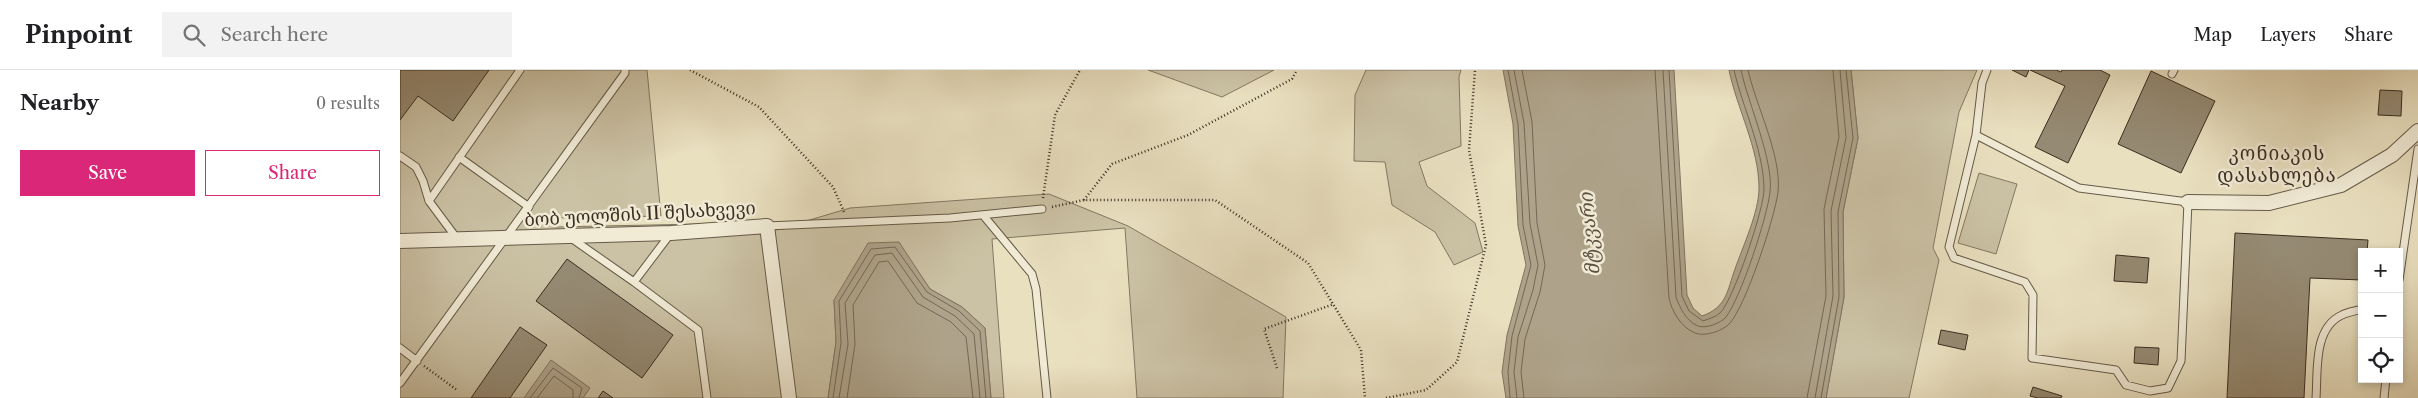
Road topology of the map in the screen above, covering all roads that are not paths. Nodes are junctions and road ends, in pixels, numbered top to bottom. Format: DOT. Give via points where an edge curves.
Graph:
graph roads {
  1 [pos="520,70"];
  2 [pos="625,70"];
  3 [pos="1988,70"];
  4 [pos="2418,131"];
  5 [pos="1976,135"];
  6 [pos="2418,149"];
  7 [pos="400,156"];
  8 [pos="459,157"];
  9 [pos="429,201"];
  10 [pos="2188,202"];
  11 [pos="529,207"];
  12 [pos="1042,209"];
  13 [pos="983,215"];
  14 [pos="767,226"];
  15 [pos="671,233"];
  16 [pos="569,236"];
  17 [pos="505,239"];
  18 [pos="459,240"];
  19 [pos="400,241"];
  20 [pos="2403,252"];
  21 [pos="634,282"];
  22 [pos="2358,311"];
  23 [pos="400,348"];
  24 [pos="416,361"];
  25 [pos="400,383"];
  26 [pos="2386,383"];
  27 [pos="707,398"];
  28 [pos="789,398"];
  29 [pos="1047,398"];
  30 [pos="2316,398"];
  31 [pos="2384,398"];
  1 -- 8 [label="lane"];
  2 -- 11 [label="lane" via="626,73"];
  3 -- 5 [label="lane" via="1982,83"];
  4 -- 10 [label="street" via="2392,155 2341,185 2269,203"];
  5 -- 10 [label="lane" via="2079,188"];
  5 -- 10 [label="lane" via="1949,247 1954,258 2025,282 2033,295 2032,358 2116,370 2126,385 2150,392 2168,388 2181,361"];
  6 -- 20 [label="lane"];
  7 -- 9 [label="lane" via="416,167"];
  8 -- 9 [label="lane"];
  8 -- 11 [label="lane"];
  9 -- 18 [label="lane"];
  11 -- 17 [label="lane"];
  12 -- 13 [label="lane"];
  13 -- 14 [label="lane"];
  13 -- 29 [label="lane" via="1032,274"];
  14 -- 15 [label="street, ბობ უოლშის II შესახვევი"];
  14 -- 28 [label="street, ბობ უოლშის II შესახვევი"];
  15 -- 16 [label="street, ბობ უოლშის II შესახვევი"];
  15 -- 21 [label="lane"];
  16 -- 17 [label="street, ბობ უოლშის II შესახვევი"];
  16 -- 21 [label="lane"];
  17 -- 18 [label="street, ბობ უოლშის II შესახვევი"];
  17 -- 24 [label="lane"];
  18 -- 19 [label="street, ბობ უოლშის II შესახვევი"];
  21 -- 27 [label="lane" via="698,330"];
  22 -- 30 [label="lane" via="2342,315 2328,325 2322,338"];
  23 -- 24 [label="lane"];
  24 -- 25 [label="lane"];
  26 -- 31 [label="lane"];
}
